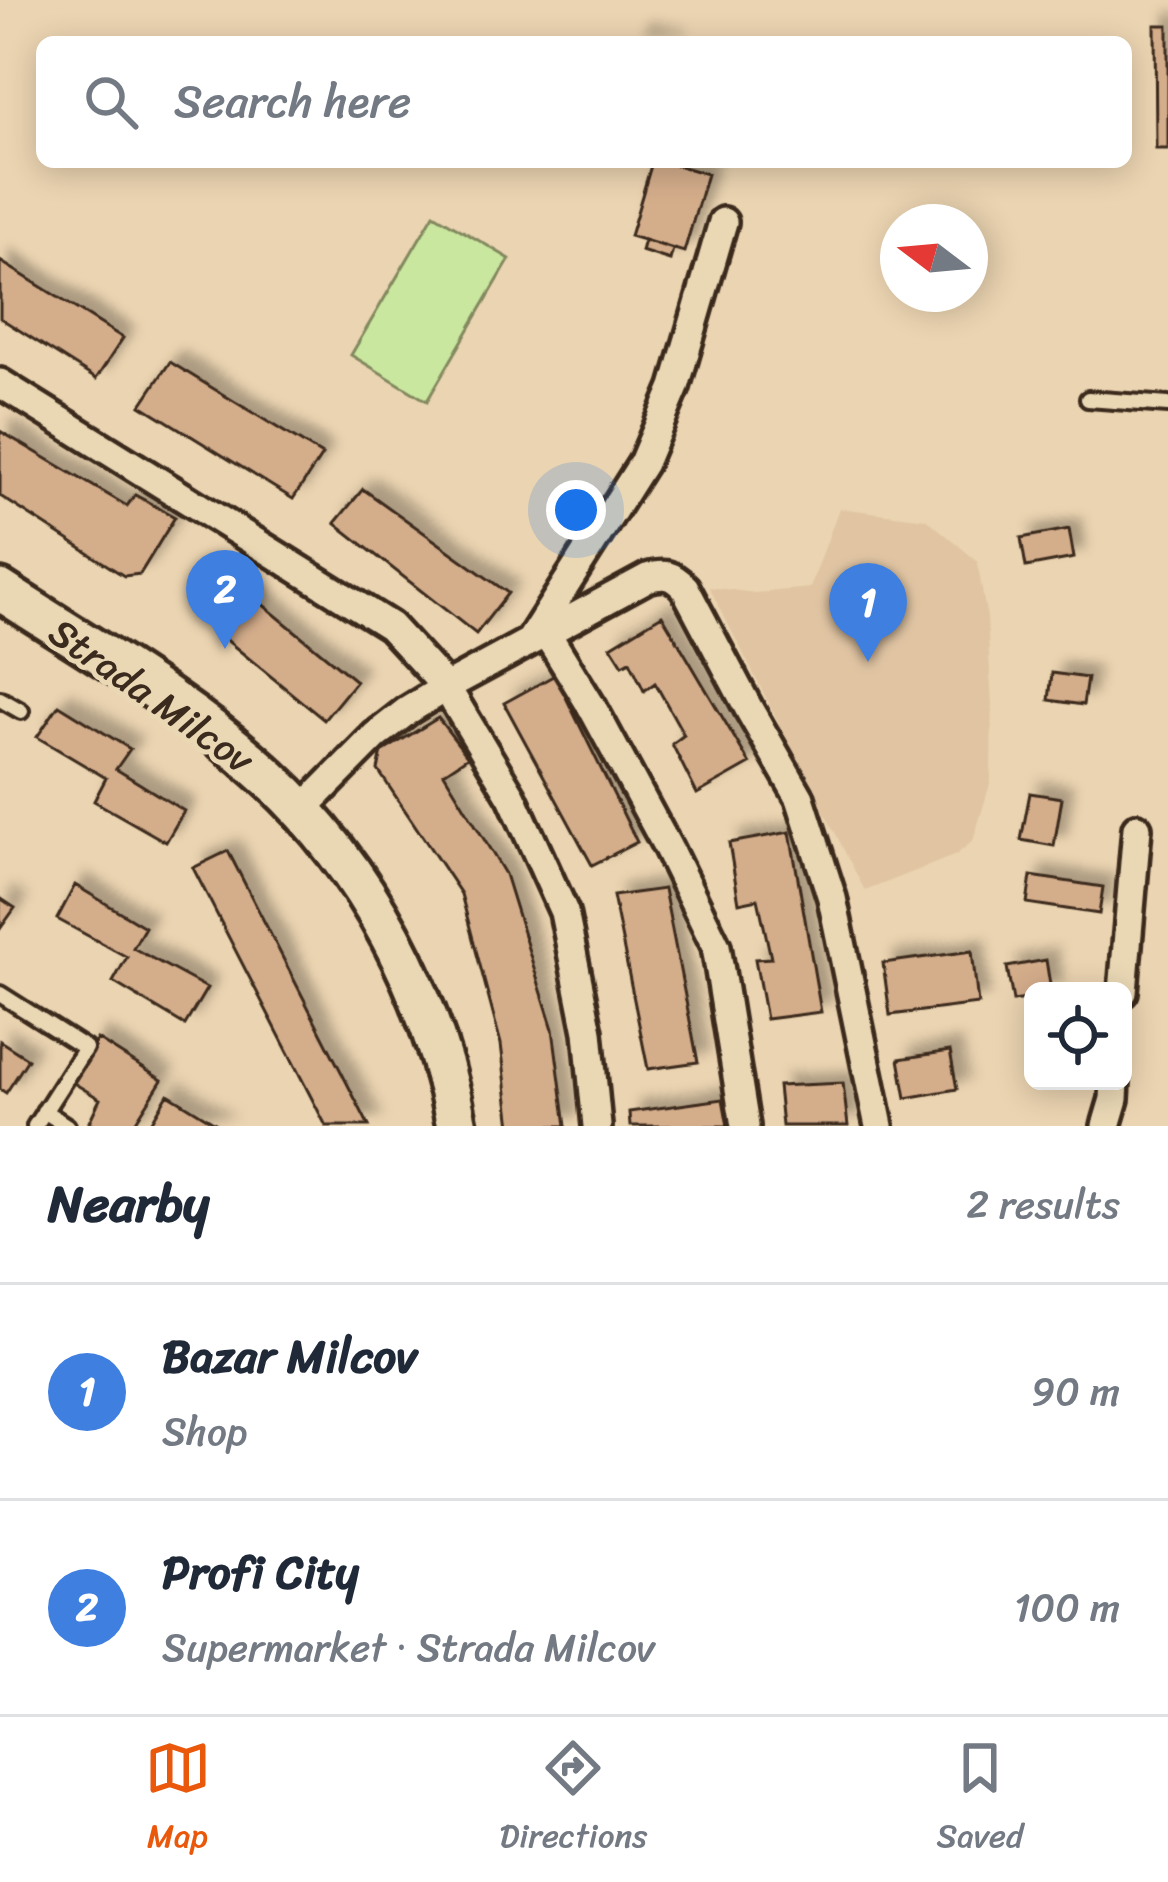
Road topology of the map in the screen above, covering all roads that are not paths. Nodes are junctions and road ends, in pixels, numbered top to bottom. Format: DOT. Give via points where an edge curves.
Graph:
graph roads {
  1 [pos="723,222"];
  2 [pos="0,383"];
  3 [pos="1088,399"];
  4 [pos="1168,405"];
  5 [pos="0,590"];
  6 [pos="538,639"];
  7 [pos="446,687"];
  8 [pos="0,699"];
  9 [pos="21,711"];
  10 [pos="302,811"];
  11 [pos="1137,827"];
  12 [pos="1124,982"];
  13 [pos="0,994"];
  14 [pos="1114,1090"];
  15 [pos="454,1108"];
  16 [pos="44,1111"];
  17 [pos="34,1126"];
  18 [pos="67,1126"];
  19 [pos="432,1126"];
  20 [pos="597,1126"];
  21 [pos="745,1126"];
  22 [pos="879,1126"];
  23 [pos="1106,1126"];
  1 -- 6 [label="street" via="643,463"];
  2 -- 7 [label="street" via="390,626"];
  3 -- 4 [label="lane"];
  5 -- 10 [label="main road, Strada Milcov" via="190,713"];
  6 -- 7 [label="street"];
  6 -- 21 [label="street" via="593,710 716,946"];
  6 -- 22 [label="street" via="647,578 663,574 686,588 800,798 832,898"];
  7 -- 10 [label="street" via="375,736"];
  7 -- 20 [label="street" via="512,797 564,913"];
  8 -- 9 [label="lane"];
  10 -- 15 [label="main road, Strada Milcov" via="383,923 433,1033"];
  11 -- 12 [label="street"];
  13 -- 16 [label="lane" via="85,1048"];
  14 -- 23 [label="street"];
  15 -- 19 [label="street"];
  16 -- 17 [label="lane"];
  16 -- 18 [label="lane"];
}
